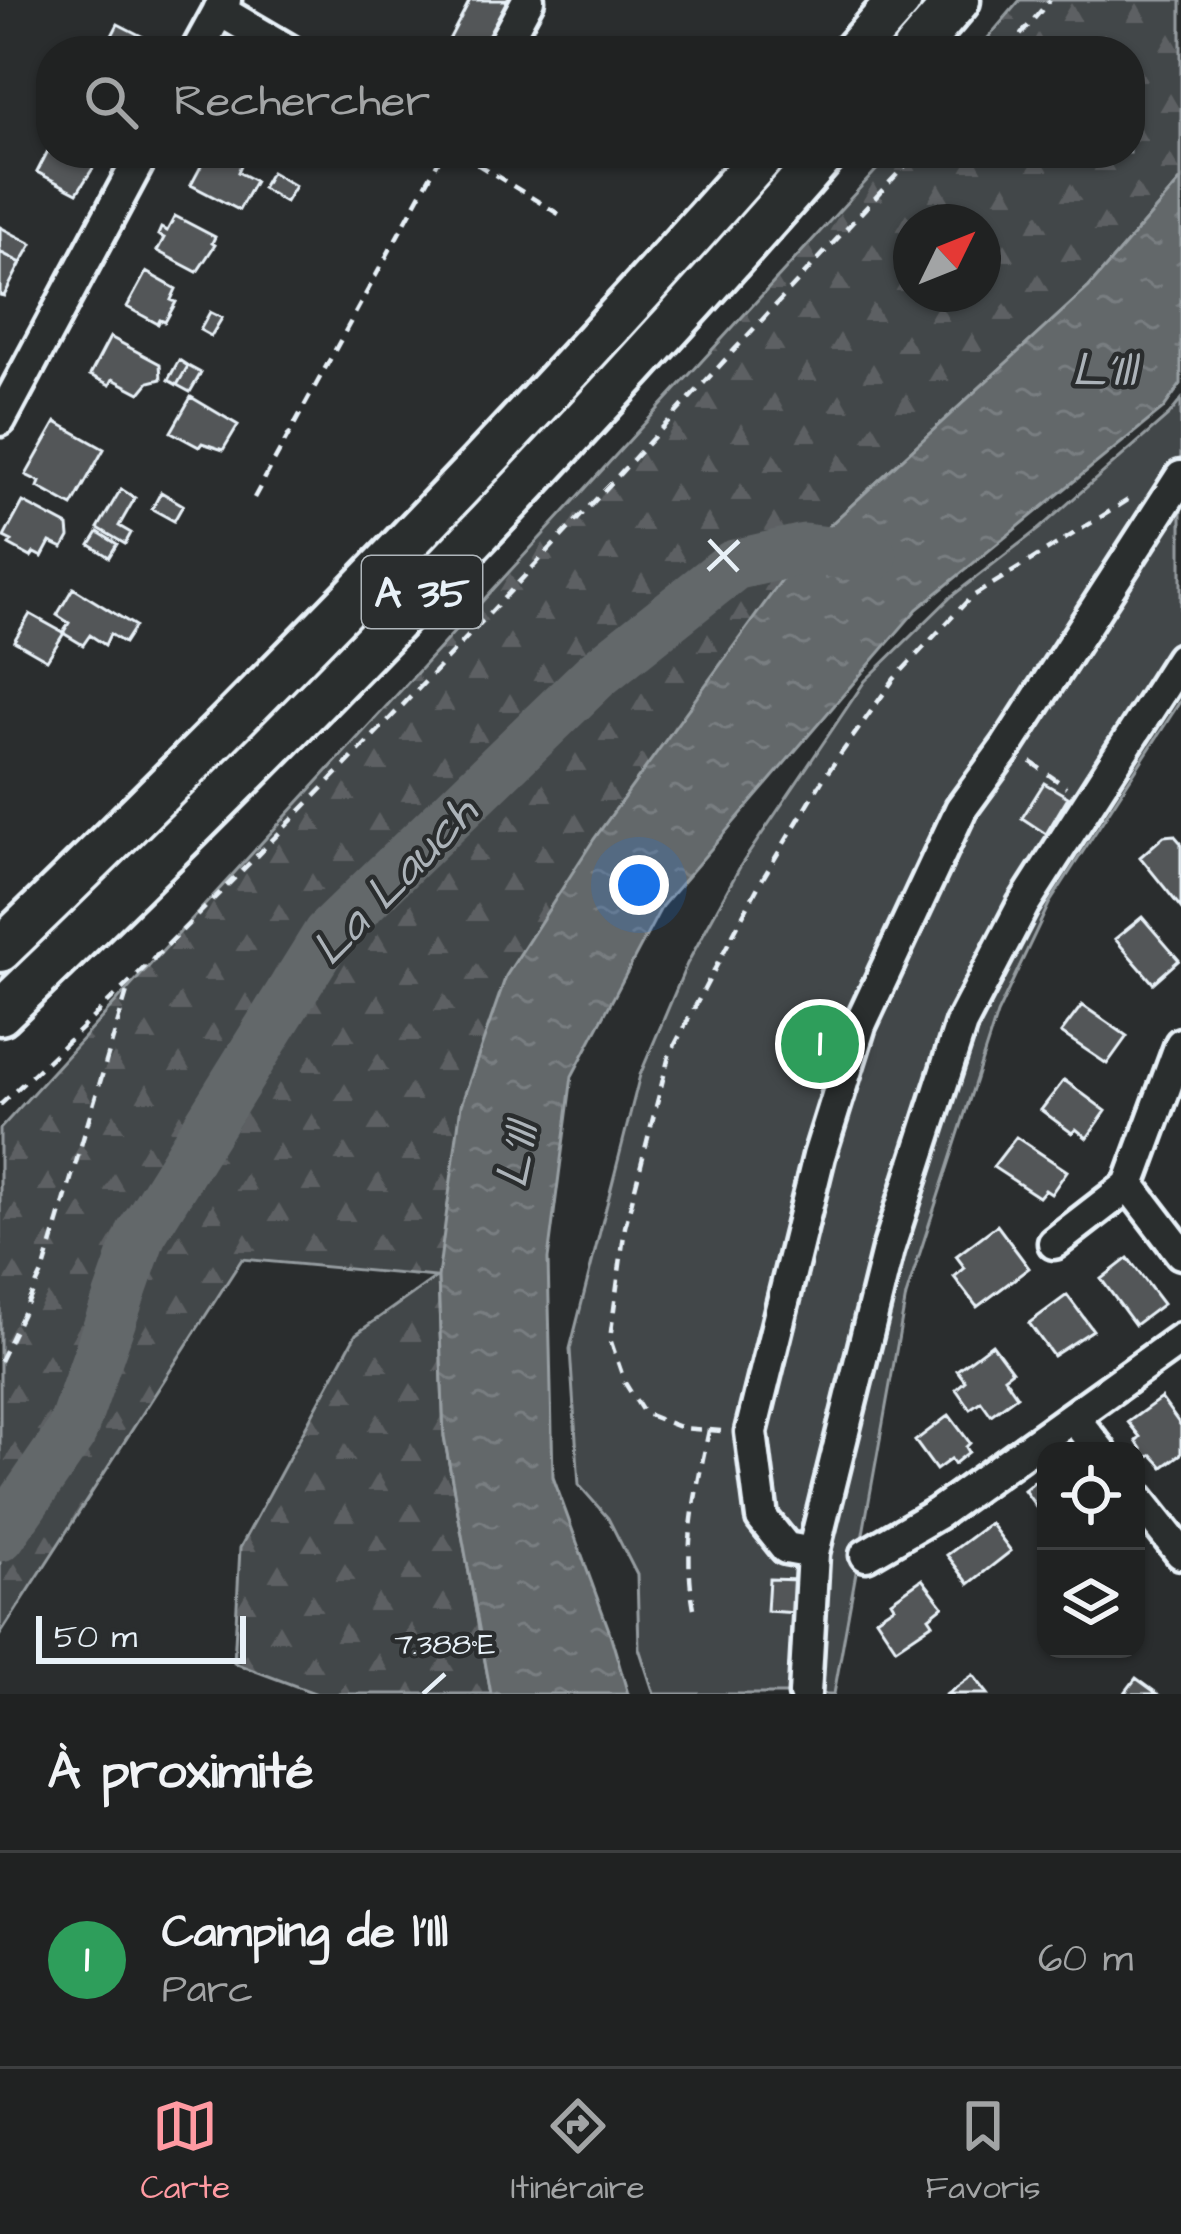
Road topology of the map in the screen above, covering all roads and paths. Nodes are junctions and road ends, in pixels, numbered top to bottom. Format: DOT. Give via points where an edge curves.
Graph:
graph roads {
  1 [pos="528,0"];
  2 [pos="900,0"];
  3 [pos="958,0"];
  4 [pos="1050,0"];
  5 [pos="225,3"];
  6 [pos="206,36"];
  7 [pos="269,36"];
  8 [pos="508,36"];
  9 [pos="868,36"];
  10 [pos="927,36"];
  11 [pos="1020,36"];
  12 [pos="135,168"];
  13 [pos="435,168"];
  14 [pos="484,168"];
  15 [pos="752,168"];
  16 [pos="811,168"];
  17 [pos="902,168"];
  18 [pos="562,216"];
  19 [pos="0,420"];
  20 [pos="1177,482"];
  21 [pos="254,498"];
  22 [pos="1181,659"];
  23 [pos="0,950"];
  24 [pos="129,986"];
  25 [pos="0,1012"];
  26 [pos="1181,1044"];
  27 [pos="0,1105"];
  28 [pos="1130,1185"];
  29 [pos="1054,1243"];
  30 [pos="1181,1253"];
  31 [pos="1181,1339"];
  32 [pos="0,1361"];
  33 [pos="1073,1417"];
  34 [pos="709,1430"];
  35 [pos="751,1432"];
  36 [pos="1093,1442"];
  37 [pos="1145,1507"];
  38 [pos="1181,1552"];
  39 [pos="813,1553"];
  40 [pos="866,1555"];
  41 [pos="694,1608"];
  42 [pos="806,1694"];
  1 -- 8 [label="street"];
  2 -- 9 [label="highway"];
  3 -- 10 [label="highway"];
  4 -- 11 [label="path"];
  5 -- 6 [label="street"];
  5 -- 7 [label="street"];
  12 -- 19 [label="street"];
  13 -- 21 [label="path"];
  14 -- 18 [label="path"];
  15 -- 23 [label="highway, A 35" via="507,440"];
  16 -- 25 [label="highway, A 35" via="382,634"];
  17 -- 24 [label="path" via="287,829"];
  20 -- 34 [label="path" via="1144,490 970,598 894,679 760,883 669,1056 625,1227 610,1339 644,1413"];
  20 -- 35 [label="street" via="961,809 860,1024"];
  22 -- 39 [label="street" via="1023,905 961,1024 887,1250"];
  24 -- 27 [label="path"];
  24 -- 32 [label="path" via="44,1269"];
  26 -- 28 [label="street"];
  28 -- 29 [label="street"];
  28 -- 30 [label="street"];
  31 -- 33 [label="street"];
  33 -- 36 [label="street"];
  33 -- 40 [label="street"];
  34 -- 35 [label="path"];
  34 -- 41 [label="path" via="686,1568"];
  35 -- 39 [label="street" via="761,1518 786,1548"];
  37 -- 38 [label="street"];
  39 -- 42 [label="street"];
}
